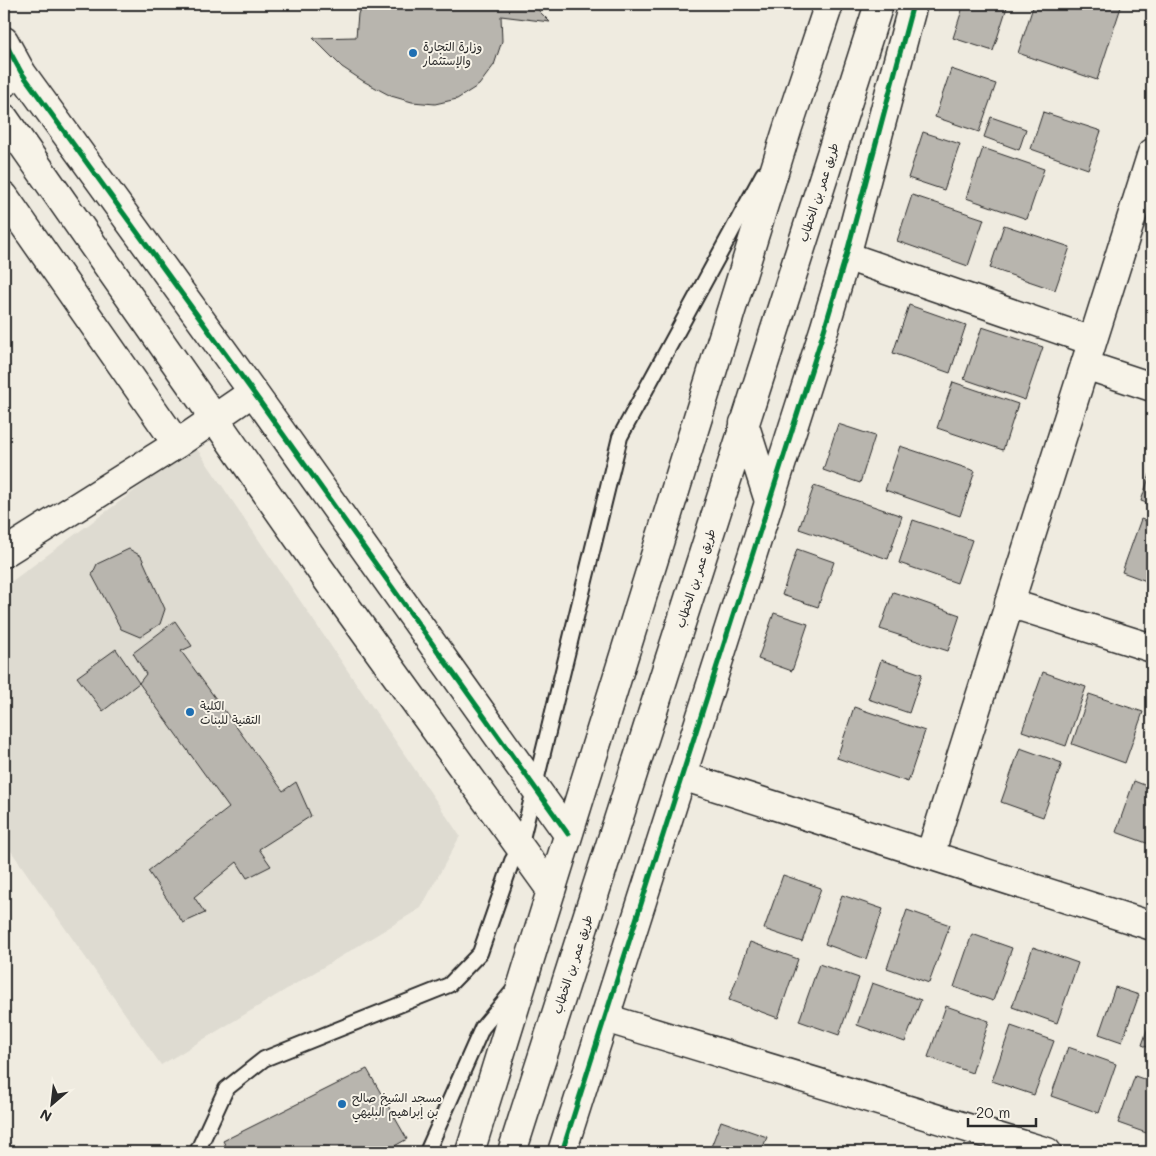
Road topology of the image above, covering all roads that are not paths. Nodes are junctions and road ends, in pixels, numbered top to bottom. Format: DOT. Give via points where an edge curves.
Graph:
graph roads {
  1 [pos="829,4"];
  2 [pos="879,4"];
  3 [pos="913,4"];
  4 [pos="4,41"];
  5 [pos="12,77"];
  6 [pos="4,118"];
  7 [pos="788,127"];
  8 [pos="1152,153"];
  9 [pos="4,196"];
  10 [pos="846,256"];
  11 [pos="1088,353"];
  12 [pos="1152,387"];
  13 [pos="253,392"];
  14 [pos="215,420"];
  15 [pos="744,423"];
  16 [pos="177,444"];
  17 [pos="770,501"];
  18 [pos="4,553"];
  19 [pos="1010,603"];
  20 [pos="1152,648"];
  21 [pos="682,776"];
  22 [pos="535,788"];
  23 [pos="568,834"];
  24 [pos="520,847"];
  25 [pos="930,855"];
  26 [pos="551,890"];
  27 [pos="1152,926"];
  28 [pos="524,978"];
  29 [pos="605,1018"];
  30 [pos="198,1152"];
  31 [pos="427,1152"];
  32 [pos="470,1152"];
  33 [pos="512,1152"];
  34 [pos="562,1152"];
  35 [pos="1047,1152"];
  1 -- 7 [label="street"];
  2 -- 15 [label="street, طريق عمر بن الخطاب"];
  3 -- 10 [label="street"];
  4 -- 5 [label="street"];
  5 -- 13 [label="street"];
  6 -- 14 [label="street"];
  7 -- 22 [label="lane" via="620,437"];
  7 -- 23 [label="street"];
  8 -- 11 [label="street"];
  9 -- 16 [label="street"];
  10 -- 11 [label="street"];
  10 -- 17 [label="street"];
  11 -- 12 [label="street"];
  11 -- 19 [label="street"];
  13 -- 14 [label="street"];
  13 -- 22 [label="street"];
  14 -- 16 [label="street"];
  14 -- 24 [label="street"];
  15 -- 17 [label="street"];
  15 -- 33 [label="street, طريق عمر بن الخطاب"];
  16 -- 18 [label="street"];
  17 -- 21 [label="street"];
  19 -- 20 [label="street"];
  19 -- 25 [label="street"];
  21 -- 25 [label="street"];
  21 -- 29 [label="street"];
  22 -- 23 [label="street"];
  22 -- 24 [label="lane"];
  23 -- 26 [label="street"];
  24 -- 26 [label="street"];
  24 -- 30 [label="lane" via="512,861 480,953 449,985 264,1059 226,1089"];
  25 -- 27 [label="street"];
  26 -- 28 [label="street"];
  28 -- 31 [label="lane" via="482,1028"];
  28 -- 32 [label="street"];
  29 -- 34 [label="street"];
  29 -- 35 [label="street"];
}
